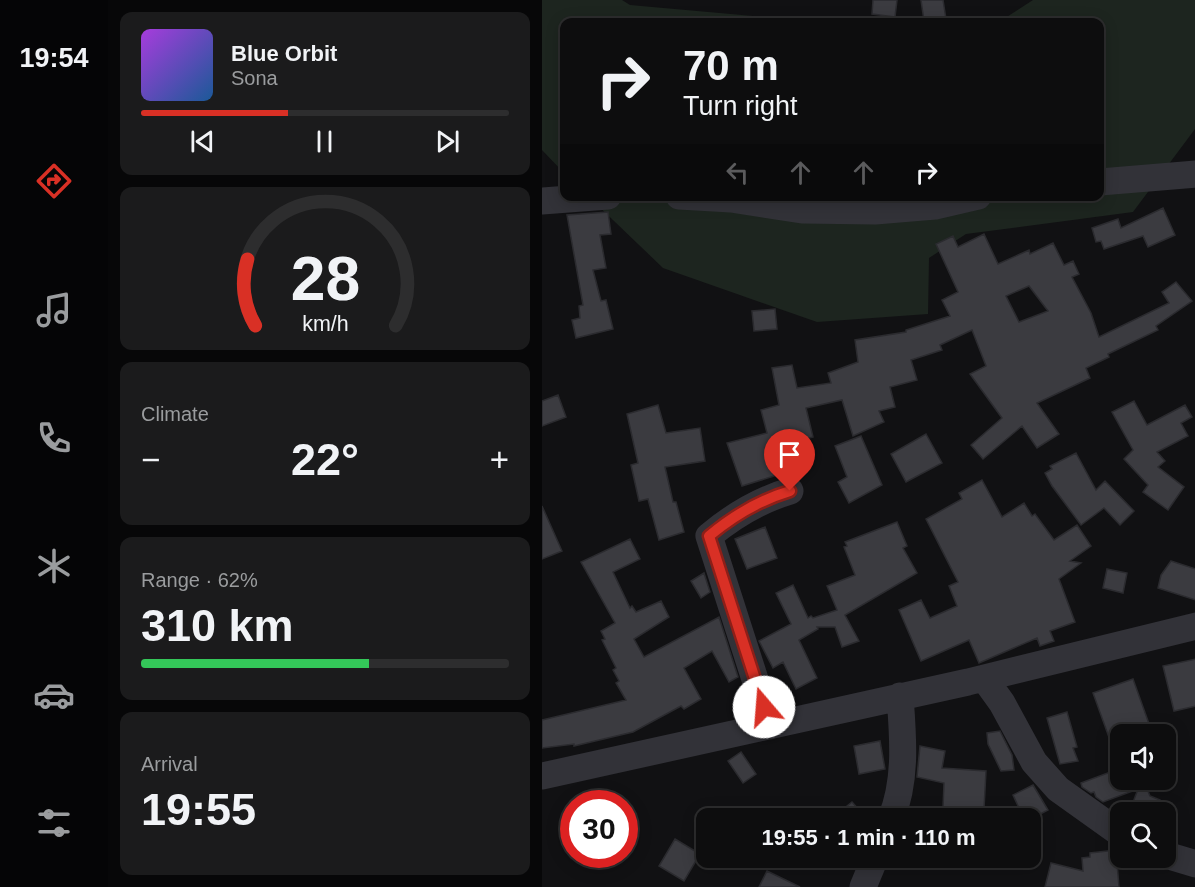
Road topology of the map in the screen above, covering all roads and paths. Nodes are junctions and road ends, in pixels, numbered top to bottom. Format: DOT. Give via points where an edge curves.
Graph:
graph roads {
  1 [pos="1196,174"];
  2 [pos="1104,182"];
  3 [pos="560,200"];
  4 [pos="542,201"];
  5 [pos="744,201"];
  6 [pos="956,201"];
  7 [pos="790,491"];
  8 [pos="1196,626"];
  9 [pos="984,678"];
  10 [pos="900,696"];
  11 [pos="770,726"];
  12 [pos="542,776"];
  13 [pos="895,808"];
  14 [pos="1110,826"];
  15 [pos="1176,858"];
  16 [pos="1196,864"];
  17 [pos="871,868"];
  18 [pos="863,887"];
  1 -- 2 [label="street"];
  3 -- 4 [label="street"];
  5 -- 6 [label="street" via="802,210 875,211"];
  7 -- 11 [label="street" via="731,518 709,536"];
  8 -- 9 [label="street"];
  9 -- 10 [label="street"];
  9 -- 14 [label="street" via="1034,762 1058,789"];
  10 -- 11 [label="street"];
  10 -- 13 [label="street" via="904,759"];
  11 -- 12 [label="street"];
  15 -- 16 [label="street"];
  17 -- 18 [label="street"];
}
